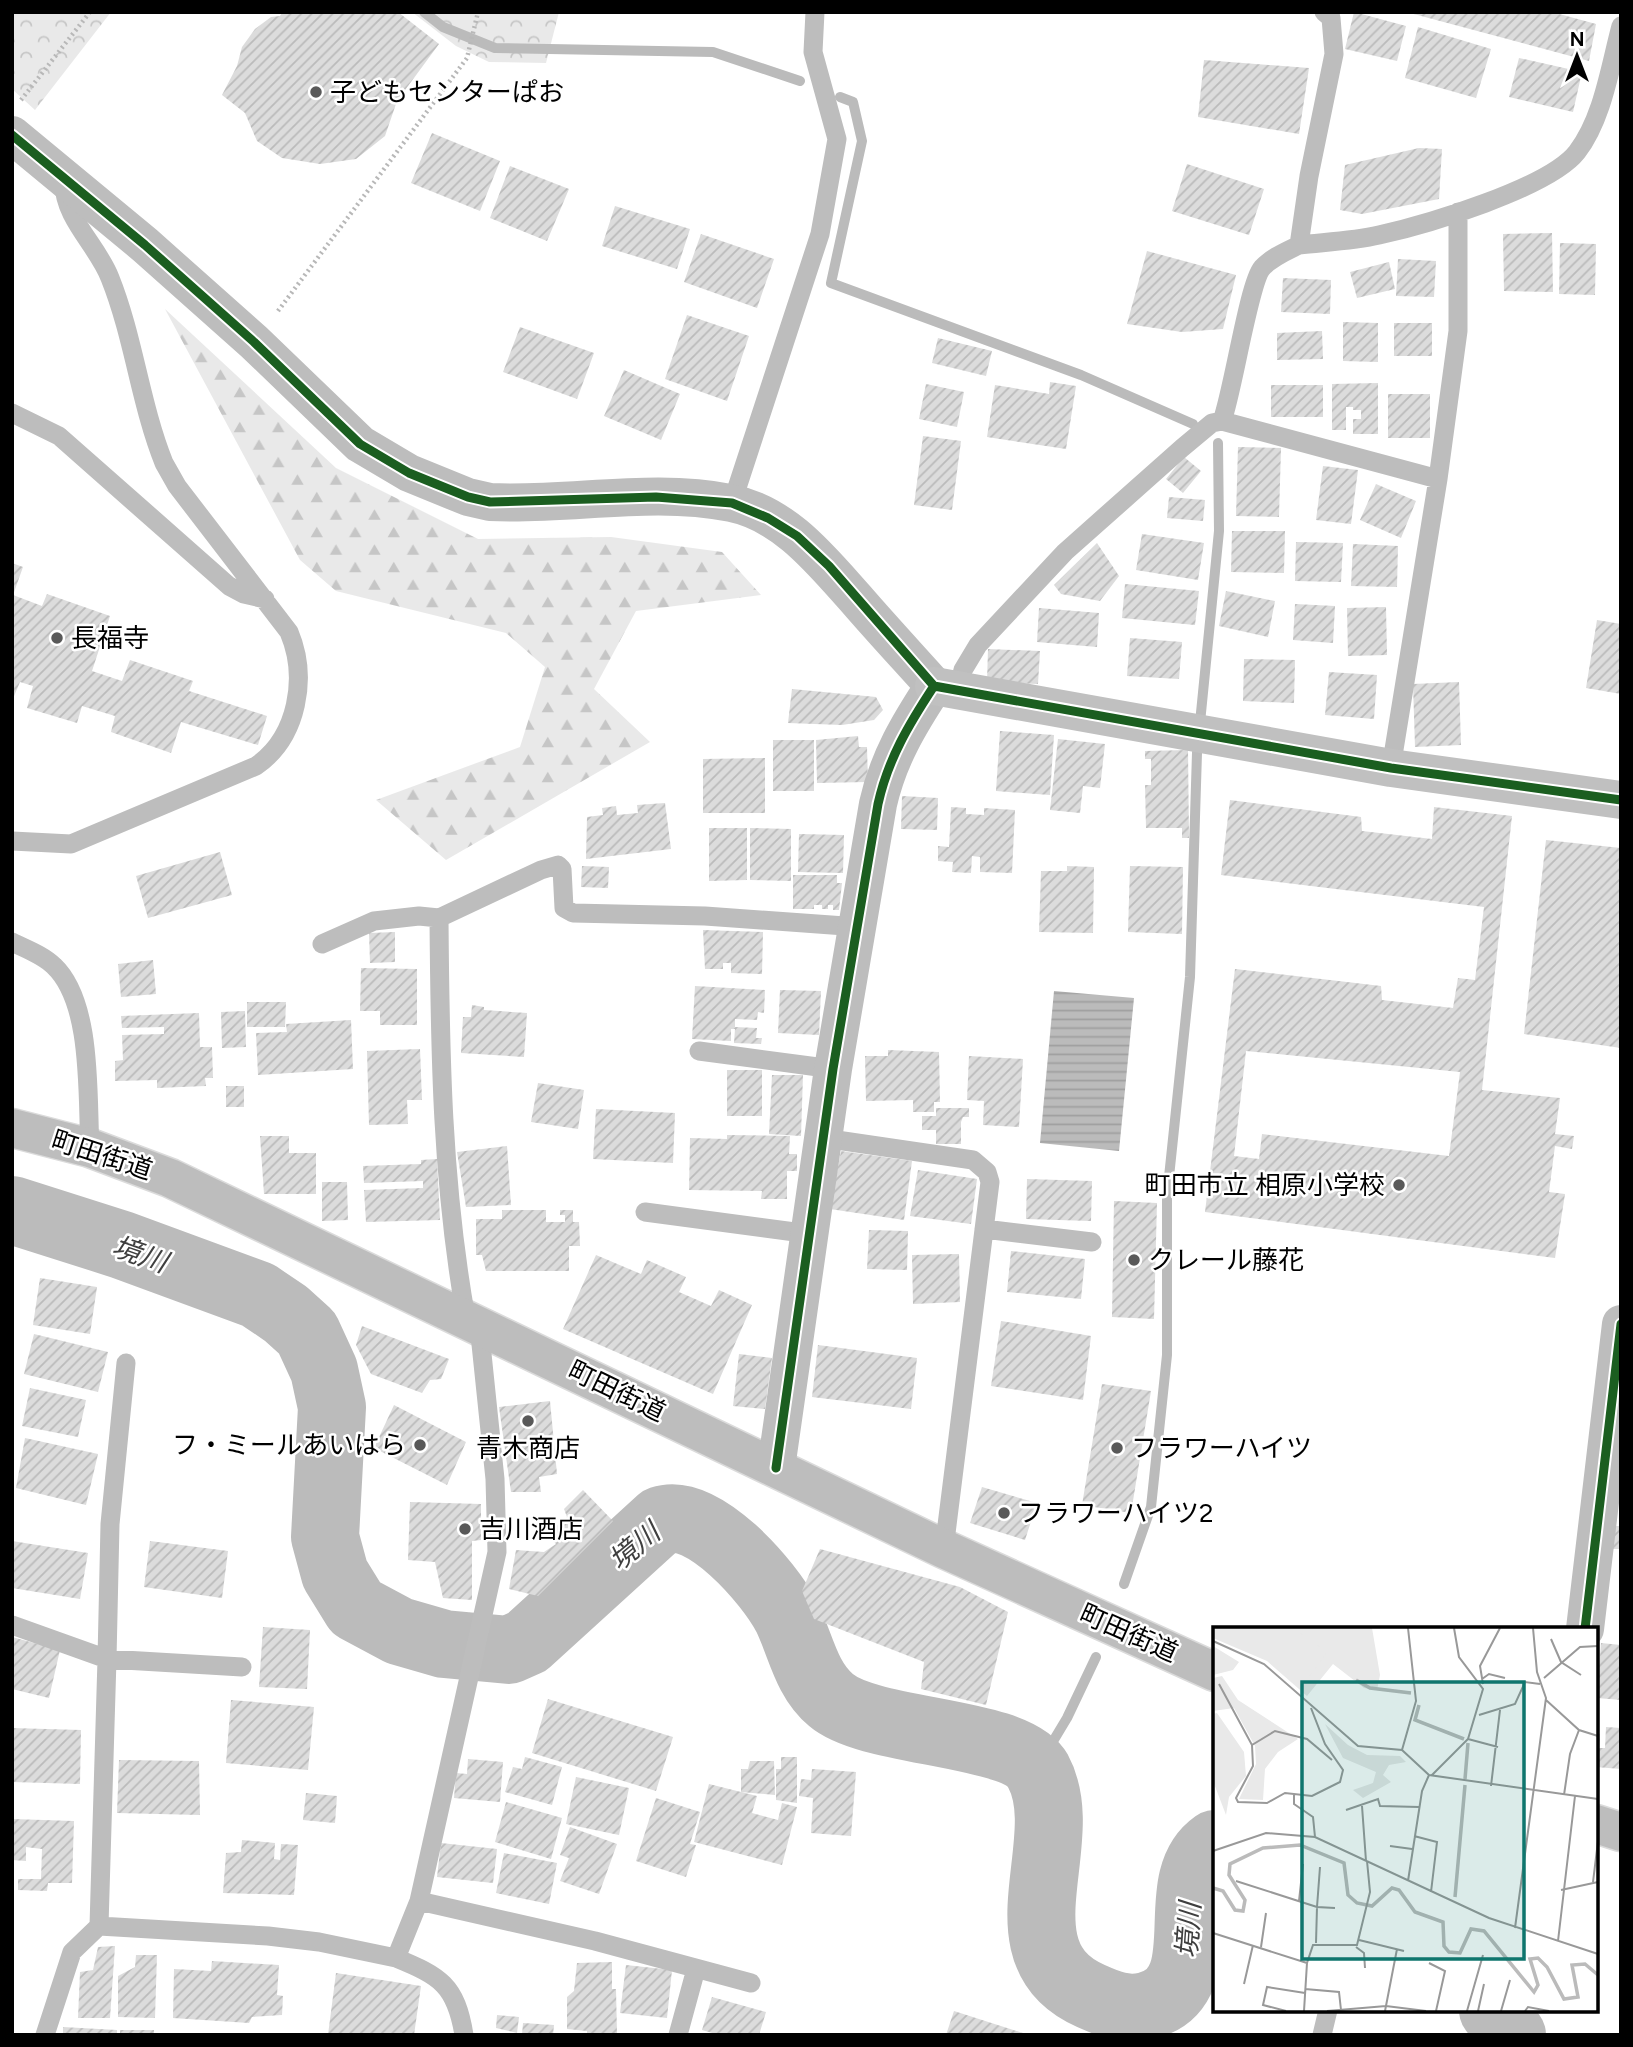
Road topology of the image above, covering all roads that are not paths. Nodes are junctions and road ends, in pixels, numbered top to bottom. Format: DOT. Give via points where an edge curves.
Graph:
graph roads {
  1 [pos="815,12"];
  2 [pos="1328,14"];
  3 [pos="1621,26"];
  4 [pos="16,118"];
  5 [pos="64,180"];
  6 [pos="1458,212"];
  7 [pos="1299,244"];
  8 [pos="12,414"];
  9 [pos="1222,421"];
  10 [pos="1438,479"];
  11 [pos="732,503"];
  12 [pos="265,599"];
  13 [pos="946,689"];
  14 [pos="1391,768"];
  15 [pos="1621,800"];
  16 [pos="12,841"];
  17 [pos="439,918"];
  18 [pos="859,927"];
  19 [pos="12,942"];
  20 [pos="322,944"];
  21 [pos="699,1051"];
  22 [pos="833,1069"];
  23 [pos="12,1128"];
  24 [pos="823,1138"];
  25 [pos="90,1147"];
  26 [pos="645,1212"];
  27 [pos="984,1229"];
  28 [pos="810,1234"];
  29 [pos="1092,1242"];
  30 [pos="472,1321"];
  31 [pos="1621,1324"];
  32 [pos="126,1363"];
  33 [pos="776,1468"];
  34 [pos="944,1549"];
  35 [pos="12,1625"];
  36 [pos="1585,1627"];
  37 [pos="107,1659"];
  38 [pos="242,1667"];
  39 [pos="1213,1671"];
  40 [pos="1598,1825"];
  41 [pos="1621,1832"];
  42 [pos="419,1901"];
  43 [pos="99,1926"];
  44 [pos="396,1958"];
  45 [pos="696,1969"];
  46 [pos="751,1983"];
  47 [pos="1328,2012"];
  48 [pos="45,2035"];
  49 [pos="464,2035"];
  50 [pos="678,2035"];
  51 [pos="1322,2035"];
  1 -- 11 [label="lane" via="813,52 837,139 820,234"];
  2 -- 7 [label="lane" via="1334,54"];
  3 -- 6 [label="lane" via="1601,99 1578,150 1543,179"];
  4 -- 5 [label="street"];
  5 -- 11 [label="street" via="145,244 360,444 409,473 468,497 516,503 656,498"];
  5 -- 12 [label="lane" via="70,210 110,277 164,463"];
  6 -- 7 [label="lane" via="1377,236"];
  6 -- 10 [label="lane" via="1458,331"];
  7 -- 9 [label="lane" via="1257,275"];
  8 -- 12 [label="lane" via="59,436 229,586"];
  9 -- 10 [label="lane"];
  9 -- 13 [label="lane" via="1212,423 1182,448 1065,552 974,651"];
  10 -- 14 [label="lane"];
  11 -- 13 [label="street" via="797,536"];
  12 -- 16 [label="lane" via="296,648 299,694 270,756 71,844"];
  13 -- 14 [label="street"];
  13 -- 18 [label="street" via="903,733 884,779"];
  14 -- 15 [label="street"];
  17 -- 18 [label="lane" via="558,865 564,908 573,914 705,916"];
  17 -- 20 [label="lane" via="374,921"];
  17 -- 30 [label="lane" via="442,1129 452,1234"];
  18 -- 22 [label="street"];
  19 -- 25 [label="lane" via="55,967 76,998"];
  21 -- 22 [label="lane"];
  22 -- 24 [label="street"];
  23 -- 25 [label="street, 町田街道"];
  24 -- 27 [label="lane" via="973,1160 987,1172 990,1182"];
  24 -- 28 [label="street"];
  25 -- 30 [label="street, 町田街道" via="170,1178"];
  26 -- 28 [label="lane"];
  27 -- 29 [label="lane"];
  27 -- 34 [label="lane"];
  28 -- 33 [label="street"];
  30 -- 33 [label="street, 町田街道"];
  30 -- 42 [label="lane" via="497,1516 497,1552"];
  31 -- 36 [label="street"];
  32 -- 37 [label="lane" via="110,1524"];
  33 -- 34 [label="street, 町田街道"];
  34 -- 39 [label="street, 町田街道"];
  35 -- 37 [label="lane"];
  37 -- 38 [label="lane"];
  37 -- 43 [label="lane"];
  40 -- 41 [label="street"];
  42 -- 44 [label="lane"];
  42 -- 45 [label="lane"];
  43 -- 44 [label="lane" via="268,1936"];
  43 -- 48 [label="lane" via="72,1952"];
  44 -- 49 [label="lane" via="443,1981 458,2008"];
  45 -- 46 [label="lane"];
  45 -- 50 [label="lane"];
  47 -- 51 [label="lane"];
}
